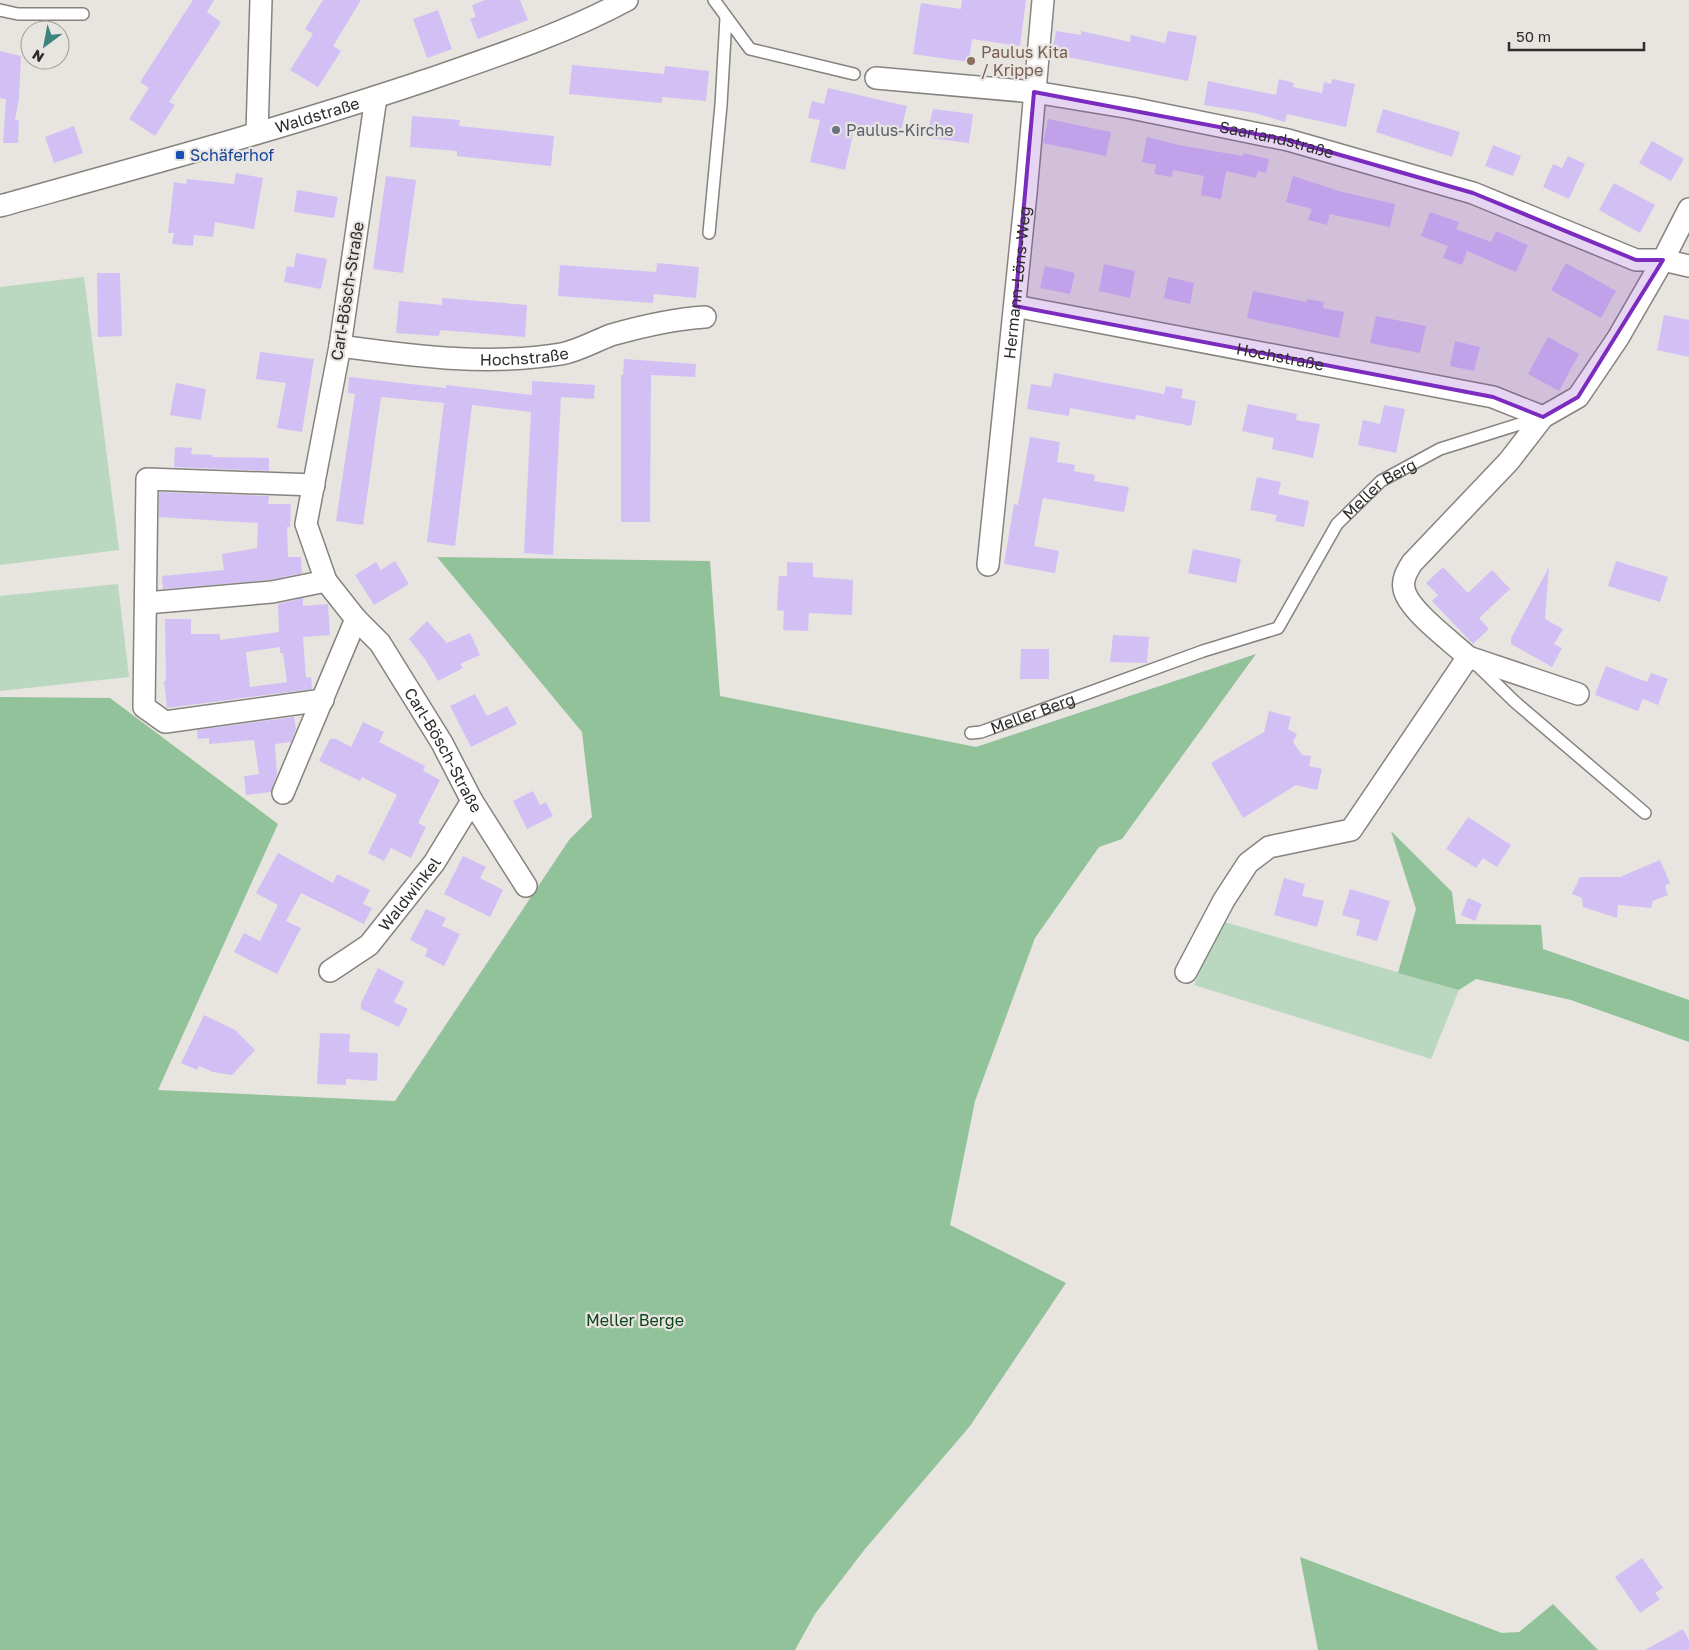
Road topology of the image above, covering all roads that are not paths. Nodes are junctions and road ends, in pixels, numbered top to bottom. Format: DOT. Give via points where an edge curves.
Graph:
graph roads {
  1 [pos="261,0"];
  2 [pos="627,0"];
  3 [pos="714,0"];
  4 [pos="1043,0"];
  5 [pos="0,10"];
  6 [pos="83,14"];
  7 [pos="726,18"];
  8 [pos="854,74"];
  9 [pos="876,78"];
  10 [pos="1034,92"];
  11 [pos="376,97"];
  12 [pos="257,133"];
  13 [pos="0,206"];
  14 [pos="1689,209"];
  15 [pos="708,233"];
  16 [pos="1663,260"];
  17 [pos="1689,266"];
  18 [pos="1015,306"];
  19 [pos="705,317"];
  20 [pos="340,346"];
  21 [pos="1543,417"];
  22 [pos="314,485"];
  23 [pos="988,565"];
  24 [pos="326,581"];
  25 [pos="146,603"];
  26 [pos="356,619"];
  27 [pos="1468,657"];
  28 [pos="1578,694"];
  29 [pos="323,700"];
  30 [pos="971,733"];
  31 [pos="283,793"];
  32 [pos="472,801"];
  33 [pos="1645,813"];
  34 [pos="526,886"];
  35 [pos="330,970"];
  36 [pos="1186,972"];
  1 -- 12 [label="street"];
  2 -- 11 [label="street, Waldstraße" via="587,22"];
  3 -- 7 [label="lane"];
  4 -- 10 [label="street, Hermann-Löns-Weg"];
  5 -- 6 [label="lane" via="18,14"];
  7 -- 8 [label="lane" via="750,49"];
  7 -- 15 [label="lane"];
  9 -- 10 [label="street, Saarlandstraße"];
  10 -- 16 [label="street, Saarlandstraße" via="1288,140 1473,193 1636,260"];
  10 -- 18 [label="street, Hermann-Löns-Weg"];
  11 -- 12 [label="street, Waldstraße"];
  11 -- 20 [label="street, Carl-Bösch-Straße"];
  12 -- 13 [label="street, Waldstraße"];
  14 -- 16 [label="street"];
  16 -- 17 [label="street, Saarlandstraße"];
  16 -- 21 [label="street" via="1618,338 1578,397"];
  18 -- 21 [label="street, Hochstraße" via="1493,396"];
  18 -- 23 [label="street, Hermann-Löns-Weg"];
  19 -- 20 [label="street, Hochstraße" via="670,319 563,353 523,357 438,359"];
  20 -- 22 [label="street, Carl-Bösch-Straße"];
  21 -- 27 [label="street" via="1509,460 1412,563 1404,576 1409,603"];
  21 -- 30 [label="lane, Meller Berg" via="1440,449 1381,481 1337,524 1278,628"];
  22 -- 24 [label="street, Carl-Bösch-Straße" via="306,524"];
  22 -- 25 [label="street" via="147,479"];
  24 -- 25 [label="street" via="264,593"];
  24 -- 26 [label="street, Carl-Bösch-Straße"];
  25 -- 29 [label="street" via="144,707 165,722"];
  26 -- 29 [label="street"];
  26 -- 32 [label="street, Carl-Bösch-Straße" via="380,643 415,698"];
  27 -- 28 [label="street"];
  27 -- 33 [label="lane" via="1515,702"];
  27 -- 36 [label="street" via="1351,830 1269,847 1248,863 1224,900"];
  29 -- 31 [label="street"];
  32 -- 34 [label="street, Carl-Bösch-Straße"];
  32 -- 35 [label="street, Waldwinkel" via="434,863 369,945"];
}
